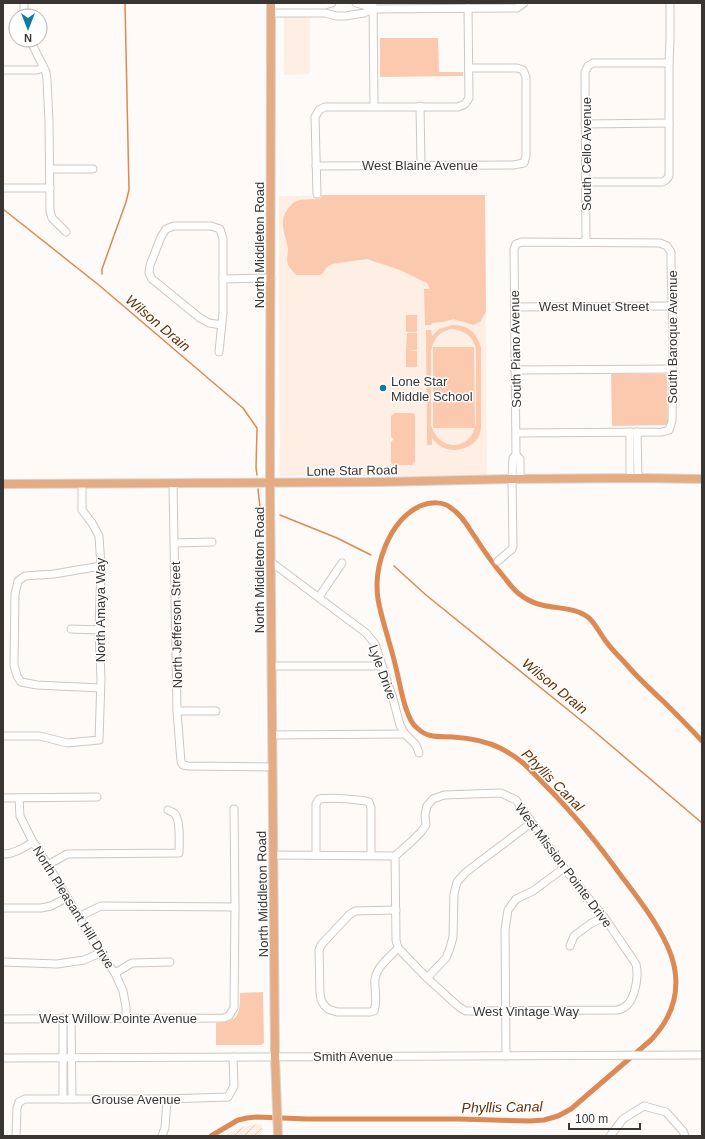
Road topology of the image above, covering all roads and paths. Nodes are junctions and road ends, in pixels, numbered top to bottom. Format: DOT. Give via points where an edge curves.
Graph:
graph roads {
  1 [pos="332,3"];
  2 [pos="356,3"];
  3 [pos="670,3"];
  4 [pos="524,4"];
  5 [pos="373,6"];
  6 [pos="272,7"];
  7 [pos="468,8"];
  8 [pos="34,48"];
  9 [pos="669,63"];
  10 [pos="44,68"];
  11 [pos="469,68"];
  12 [pos="3,70"];
  13 [pos="374,106"];
  14 [pos="420,106"];
  15 [pos="669,123"];
  16 [pos="585,124"];
  17 [pos="421,165"];
  18 [pos="316,166"];
  19 [pos="50,169"];
  20 [pos="93,169"];
  21 [pos="586,182"];
  22 [pos="3,188"];
  23 [pos="50,188"];
  24 [pos="317,194"];
  25 [pos="66,232"];
  26 [pos="586,242"];
  27 [pos="271,278"];
  28 [pos="223,279"];
  29 [pos="672,306"];
  30 [pos="515,307"];
  31 [pos="222,325"];
  32 [pos="219,352"];
  33 [pos="672,369"];
  34 [pos="515,370"];
  35 [pos="634,432"];
  36 [pos="516,433"];
  37 [pos="634,478"];
  38 [pos="516,479"];
  39 [pos="702,479"];
  40 [pos="173,483"];
  41 [pos="270,483"];
  42 [pos="3,484"];
  43 [pos="82,484"];
  44 [pos="212,542"];
  45 [pos="174,543"];
  46 [pos="498,561"];
  47 [pos="271,562"];
  48 [pos="342,563"];
  49 [pos="101,566"];
  50 [pos="319,597"];
  51 [pos="71,629"];
  52 [pos="99,630"];
  53 [pos="272,666"];
  54 [pos="382,666"];
  55 [pos="100,688"];
  56 [pos="177,711"];
  57 [pos="216,711"];
  58 [pos="405,734"];
  59 [pos="272,735"];
  60 [pos="3,736"];
  61 [pos="419,753"];
  62 [pos="272,767"];
  63 [pos="97,797"];
  64 [pos="3,798"];
  65 [pos="19,798"];
  66 [pos="234,809"];
  67 [pos="168,810"];
  68 [pos="532,823"];
  69 [pos="33,842"];
  70 [pos="3,854"];
  71 [pos="273,855"];
  72 [pos="316,855"];
  73 [pos="371,855"];
  74 [pos="395,856"];
  75 [pos="48,865"];
  76 [pos="564,868"];
  77 [pos="66,898"];
  78 [pos="235,907"];
  79 [pos="3,908"];
  80 [pos="396,910"];
  81 [pos="78,917"];
  82 [pos="604,917"];
  83 [pos="570,946"];
  84 [pos="398,948"];
  85 [pos="100,953"];
  86 [pos="3,962"];
  87 [pos="170,962"];
  88 [pos="116,973"];
  89 [pos="427,978"];
  90 [pos="626,1007"];
  91 [pos="506,1011"];
  92 [pos="67,1018"];
  93 [pos="126,1018"];
  94 [pos="3,1019"];
  95 [pos="702,1055"];
  96 [pos="506,1056"];
  97 [pos="233,1057"];
  98 [pos="275,1057"];
  99 [pos="3,1058"];
  100 [pos="63,1058"];
  101 [pos="71,1058"];
  102 [pos="64,1099"];
  103 [pos="72,1099"];
  104 [pos="167,1099"];
  105 [pos="16,1136"];
  106 [pos="162,1136"];
  107 [pos="278,1136"];
  108 [pos="610,1136"];
  109 [pos="686,1136"];
  1 -- 6 [label="street"];
  2 -- 5 [label="street"];
  3 -- 9 [label="street"];
  4 -- 7 [label="street" via="517,8"];
  5 -- 6 [label="street" via="364,13 345,16"];
  5 -- 7 [label="street"];
  5 -- 13 [label="street"];
  6 -- 27 [label="main road, North Middleton Road"];
  7 -- 11 [label="street"];
  8 -- 10 [label="street"];
  9 -- 15 [label="street"];
  9 -- 16 [label="street, South Cello Avenue" via="593,63 588,66 585,72"];
  10 -- 12 [label="street"];
  10 -- 19 [label="street" via="48,80"];
  11 -- 14 [label="street" via="469,98 465,104 458,107"];
  11 -- 17 [label="street, West Blaine Avenue" via="523,70 526,77 524,163"];
  13 -- 14 [label="street"];
  13 -- 18 [label="street" via="325,106 319,110 315,117"];
  14 -- 17 [label="street"];
  15 -- 16 [label="street"];
  15 -- 21 [label="street" via="669,176 666,180"];
  16 -- 21 [label="street, South Cello Avenue"];
  17 -- 18 [label="street, West Blaine Avenue"];
  18 -- 24 [label="street"];
  19 -- 20 [label="street"];
  19 -- 23 [label="street"];
  21 -- 26 [label="street, South Cello Avenue"];
  22 -- 23 [label="street"];
  23 -- 25 [label="street" via="52,218"];
  26 -- 29 [label="street, South Baroque Avenue" via="660,242 667,246 671,252"];
  26 -- 30 [label="street, South Piano Avenue" via="516,244"];
  27 -- 28 [label="street"];
  27 -- 41 [label="main road, North Middleton Road"];
  28 -- 31 [label="street"];
  28 -- 31 [label="street" via="224,238 220,229 211,226 174,226 166,229 150,264 152,279 200,318 209,323"];
  29 -- 30 [label="street, West Minuet Street"];
  29 -- 33 [label="street, South Baroque Avenue"];
  30 -- 34 [label="street, South Piano Avenue"];
  31 -- 32 [label="street"];
  33 -- 34 [label="street"];
  33 -- 35 [label="street, South Baroque Avenue" via="672,421 669,430"];
  34 -- 36 [label="street, South Piano Avenue"];
  35 -- 36 [label="street"];
  35 -- 37 [label="street"];
  36 -- 38 [label="street, South Piano Avenue" via="516,455 513,458"];
  37 -- 38 [label="main road, Lone Star Road"];
  37 -- 39 [label="main road, Lone Star Road"];
  38 -- 41 [label="main road, Lone Star Road"];
  38 -- 46 [label="street, South Piano Avenue" via="513,546"];
  40 -- 41 [label="main road, Lone Star Road"];
  40 -- 43 [label="main road, Lone Star Road"];
  40 -- 45 [label="street, North Jefferson Street"];
  41 -- 47 [label="main road, North Middleton Road"];
  42 -- 43 [label="main road, Lone Star Road"];
  43 -- 49 [label="street, North Amaya Way" via="82,510 99,536"];
  44 -- 45 [label="street"];
  45 -- 56 [label="street, North Jefferson Street"];
  47 -- 50 [label="street, Lyle Drive"];
  47 -- 53 [label="main road, North Middleton Road"];
  48 -- 50 [label="street"];
  49 -- 52 [label="street, North Amaya Way"];
  49 -- 55 [label="street" via="25,576 18,581 14,632 14,665 21,682"];
  50 -- 54 [label="street, Lyle Drive" via="366,633 375,644"];
  51 -- 52 [label="street"];
  52 -- 55 [label="street, North Amaya Way"];
  53 -- 54 [label="street"];
  53 -- 59 [label="main road, North Middleton Road"];
  54 -- 58 [label="street, Lyle Drive"];
  55 -- 60 [label="street, North Amaya Way" via="99,740 67,743 40,736"];
  56 -- 57 [label="street"];
  56 -- 62 [label="street, North Jefferson Street" via="180,762 183,765"];
  58 -- 59 [label="street"];
  58 -- 61 [label="street, Lyle Drive" via="416,745"];
  59 -- 62 [label="main road, North Middleton Road"];
  62 -- 71 [label="main road, North Middleton Road"];
  63 -- 65 [label="street"];
  64 -- 65 [label="street"];
  65 -- 69 [label="street, North Pleasant Hill Drive" via="20,816"];
  66 -- 78 [label="street"];
  67 -- 75 [label="street" via="174,812 177,817 179,853 67,854"];
  68 -- 74 [label="street, West Mission Pointe Drive" via="516,800 501,793 444,795 433,798 427,806 426,825"];
  68 -- 76 [label="street, West Mission Pointe Drive"];
  68 -- 89 [label="street" via="466,872 457,882 450,948 446,958"];
  69 -- 70 [label="street" via="20,850"];
  69 -- 75 [label="street, North Pleasant Hill Drive"];
  71 -- 72 [label="street"];
  71 -- 98 [label="main road, North Middleton Road"];
  72 -- 73 [label="street"];
  72 -- 73 [label="street" via="316,804 319,799 330,798 369,802"];
  73 -- 74 [label="street"];
  74 -- 80 [label="street"];
  75 -- 77 [label="street, North Pleasant Hill Drive"];
  76 -- 82 [label="street, West Mission Pointe Drive"];
  76 -- 91 [label="street" via="533,891 516,899 508,910 505,930"];
  77 -- 79 [label="street" via="41,908"];
  77 -- 81 [label="street, North Pleasant Hill Drive"];
  78 -- 81 [label="street" via="101,906"];
  78 -- 93 [label="street, West Willow Pointe Avenue" via="234,1008 229,1016"];
  80 -- 84 [label="street"];
  80 -- 84 [label="street" via="355,911 321,944 320,992 324,1005 337,1012 374,1011 377,973"];
  81 -- 85 [label="street, North Pleasant Hill Drive"];
  82 -- 83 [label="street" via="574,936"];
  82 -- 90 [label="street, West Mission Pointe Drive" via="636,964 638,972 630,1002"];
  84 -- 89 [label="street, West Vintage Way"];
  85 -- 86 [label="street" via="84,960 57,964"];
  85 -- 88 [label="street, North Pleasant Hill Drive"];
  87 -- 88 [label="street" via="132,963"];
  88 -- 93 [label="street, North Pleasant Hill Drive" via="123,991"];
  89 -- 91 [label="street, West Vintage Way" via="466,1011"];
  90 -- 91 [label="street, West Vintage Way" via="617,1010"];
  91 -- 96 [label="street"];
  92 -- 93 [label="street, West Willow Pointe Avenue"];
  92 -- 94 [label="street, West Willow Pointe Avenue"];
  92 -- 100 [label="street"];
  92 -- 101 [label="street"];
  95 -- 96 [label="street, Smith Avenue"];
  96 -- 98 [label="street, Smith Avenue"];
  97 -- 98 [label="street, Smith Avenue"];
  97 -- 101 [label="street, Smith Avenue"];
  97 -- 104 [label="street, Grouse Avenue" via="234,1086 228,1097"];
  98 -- 107 [label="main road, North Middleton Road"];
  99 -- 100 [label="street, Smith Avenue"];
  100 -- 101 [label="street, Smith Avenue"];
  100 -- 102 [label="street"];
  101 -- 103 [label="street"];
  102 -- 103 [label="street, Grouse Avenue"];
  102 -- 105 [label="street, Grouse Avenue" via="24,1099 19,1102"];
  103 -- 104 [label="street, Grouse Avenue"];
  104 -- 106 [label="street"];
  108 -- 109 [label="street" via="623,1119 644,1106 666,1112"];
}
